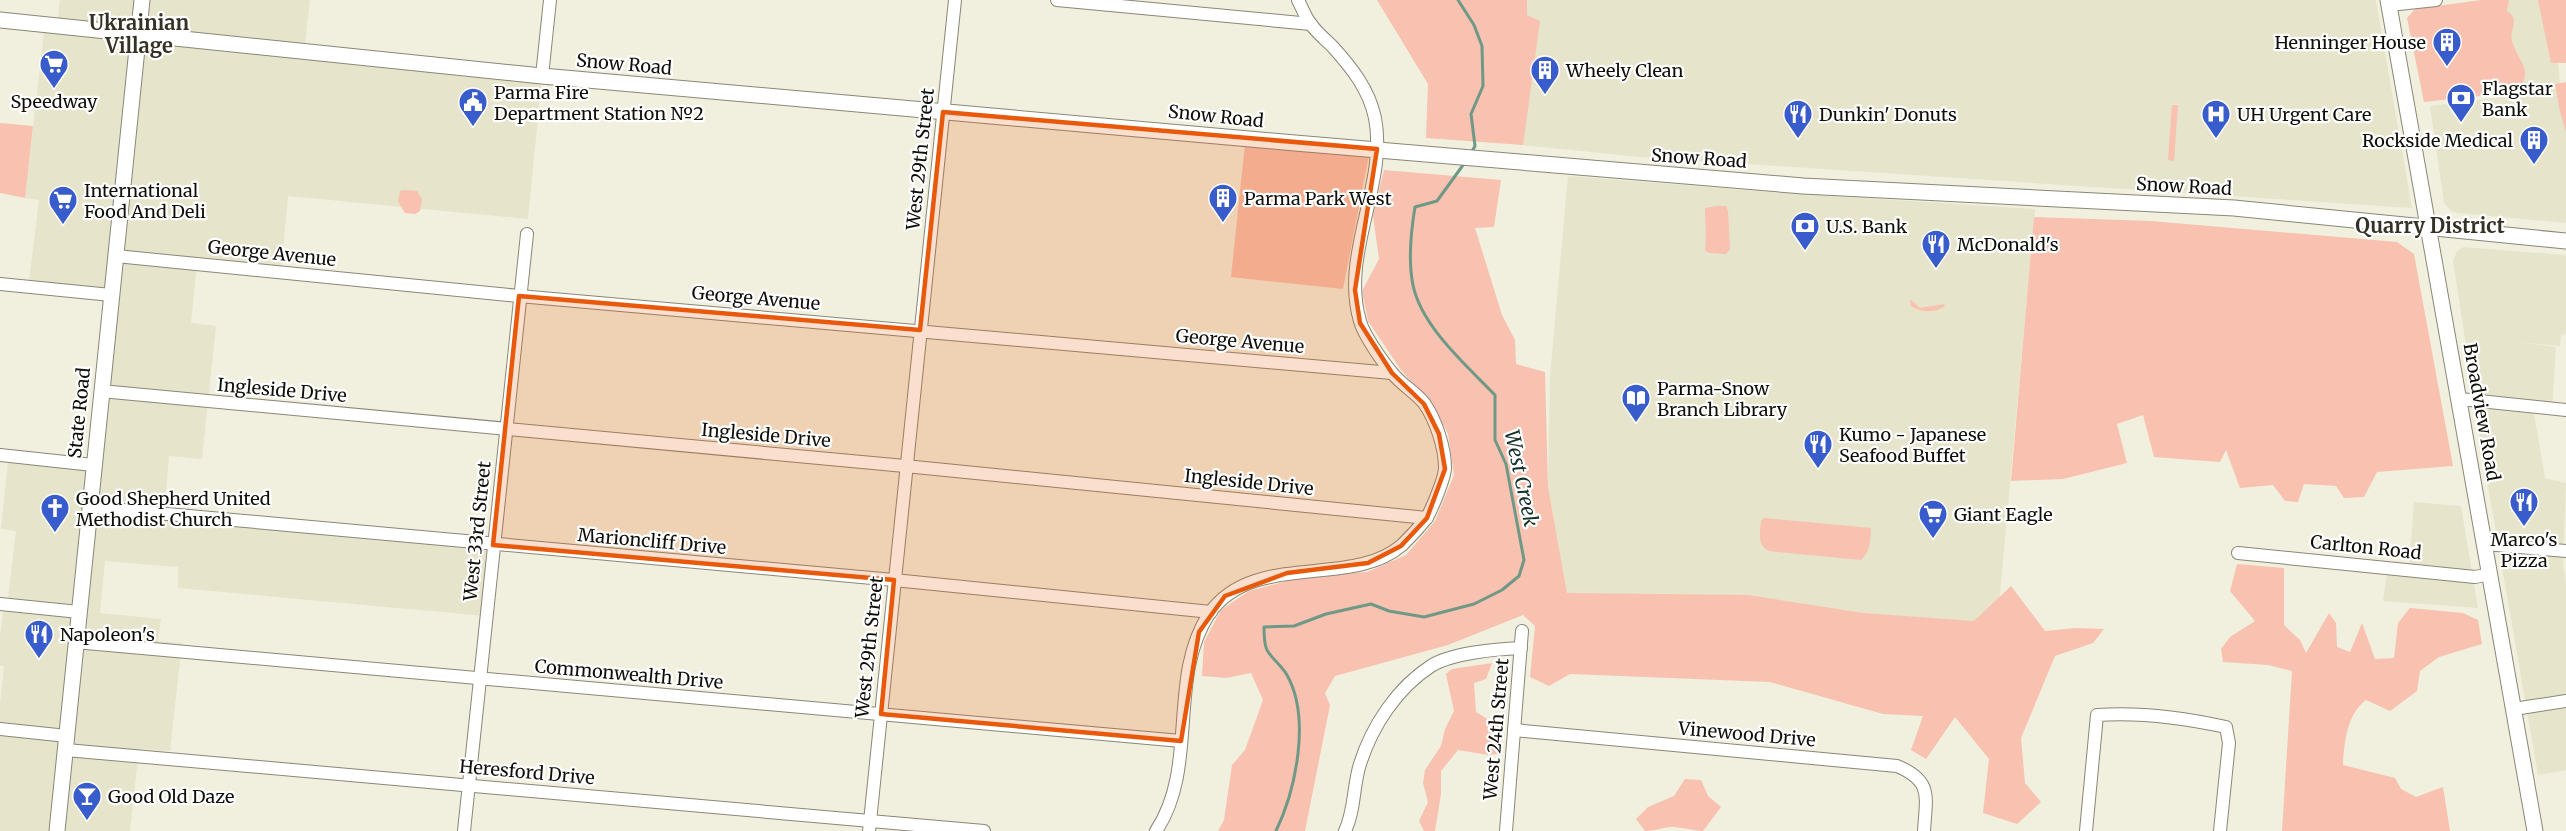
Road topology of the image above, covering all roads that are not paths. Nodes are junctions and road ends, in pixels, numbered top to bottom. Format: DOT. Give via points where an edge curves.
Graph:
graph roads {
  1 [pos="142,0"];
  2 [pos="550,0"];
  3 [pos="955,0"];
  4 [pos="1057,0"];
  5 [pos="1298,0"];
  6 [pos="2436,0"];
  7 [pos="2389,2"];
  8 [pos="0,20"];
  9 [pos="1311,24"];
  10 [pos="138,34"];
  11 [pos="542,76"];
  12 [pos="943,112"];
  13 [pos="1377,148"];
  14 [pos="2429,227"];
  15 [pos="526,234"];
  16 [pos="2566,241"];
  17 [pos="116,256"];
  18 [pos="0,284"];
  19 [pos="111,295"];
  20 [pos="519,296"];
  21 [pos="920,326"];
  22 [pos="1392,373"];
  23 [pos="101,391"];
  24 [pos="2460,399"];
  25 [pos="2566,410"];
  26 [pos="505,429"];
  27 [pos="0,455"];
  28 [pos="93,465"];
  29 [pos="906,466"];
  30 [pos="90,507"];
  31 [pos="1427,518"];
  32 [pos="2485,544"];
  33 [pos="493,545"];
  34 [pos="2566,551"];
  35 [pos="2238,553"];
  36 [pos="2490,574"];
  37 [pos="894,580"];
  38 [pos="0,604"];
  39 [pos="79,612"];
  40 [pos="1211,612"];
  41 [pos="1522,631"];
  42 [pos="75,642"];
  43 [pos="1521,648"];
  44 [pos="479,679"];
  45 [pos="2566,701"];
  46 [pos="2514,709"];
  47 [pos="881,714"];
  48 [pos="0,729"];
  49 [pos="1514,730"];
  50 [pos="1180,741"];
  51 [pos="66,743"];
  52 [pos="468,785"];
  53 [pos="869,826"];
  54 [pos="57,831"];
  55 [pos="464,831"];
  56 [pos="984,831"];
  57 [pos="1156,831"];
  58 [pos="1345,831"];
  59 [pos="1506,831"];
  60 [pos="1924,831"];
  61 [pos="2086,831"];
  62 [pos="2220,831"];
  63 [pos="2535,831"];
  1 -- 10 [label="main road, State Road"];
  2 -- 11 [label="street"];
  3 -- 12 [label="street, West 29th Street"];
  4 -- 9 [label="street"];
  5 -- 9 [label="street"];
  6 -- 7 [label="street"];
  7 -- 14 [label="main road, Broadview Road"];
  8 -- 10 [label="main road, Snow Road"];
  9 -- 13 [label="street" via="1365,88 1375,117"];
  10 -- 11 [label="main road, Snow Road"];
  10 -- 17 [label="main road, State Road"];
  11 -- 12 [label="main road, Snow Road"];
  12 -- 13 [label="main road, Snow Road"];
  12 -- 21 [label="street, West 29th Street"];
  13 -- 14 [label="main road, Snow Road" via="1803,186 2234,208"];
  13 -- 22 [label="street" via="1355,290 1360,323"];
  14 -- 16 [label="main road, Snow Road"];
  14 -- 24 [label="main road, Broadview Road"];
  15 -- 20 [label="street, West 33rd Street"];
  17 -- 19 [label="main road, State Road"];
  17 -- 20 [label="street, George Avenue"];
  18 -- 19 [label="street"];
  19 -- 23 [label="main road, State Road"];
  20 -- 21 [label="street, George Avenue"];
  20 -- 26 [label="street, West 33rd Street"];
  21 -- 22 [label="street, George Avenue"];
  21 -- 29 [label="street, West 29th Street"];
  22 -- 31 [label="street" via="1424,404 1439,434 1445,469"];
  23 -- 26 [label="street, Ingleside Drive"];
  23 -- 28 [label="main road, State Road"];
  24 -- 25 [label="street"];
  24 -- 32 [label="main road, Broadview Road"];
  26 -- 29 [label="street, Ingleside Drive"];
  26 -- 33 [label="street, West 33rd Street"];
  27 -- 28 [label="street"];
  28 -- 30 [label="main road, State Road"];
  29 -- 31 [label="street, Ingleside Drive"];
  29 -- 37 [label="street, West 29th Street"];
  30 -- 33 [label="street, Marioncliff Drive"];
  30 -- 39 [label="main road, State Road"];
  31 -- 40 [label="street" via="1401,546 1368,564 1287,573 1250,584 1225,596"];
  32 -- 34 [label="street"];
  32 -- 36 [label="main road, Broadview Road"];
  33 -- 37 [label="street, Marioncliff Drive"];
  33 -- 44 [label="street, West 33rd Street"];
  35 -- 36 [label="street, Carlton Road" via="2475,577"];
  36 -- 46 [label="main road, Broadview Road"];
  37 -- 40 [label="street, Marioncliff Drive"];
  37 -- 47 [label="street, West 29th Street"];
  38 -- 39 [label="street"];
  39 -- 42 [label="main road, State Road"];
  40 -- 50 [label="street" via="1199,632 1191,660"];
  41 -- 43 [label="street, West 24th Street"];
  42 -- 44 [label="street, Commonwealth Drive"];
  42 -- 51 [label="main road, State Road"];
  43 -- 49 [label="street, West 24th Street"];
  43 -- 58 [label="street" via="1466,655 1432,665 1395,698 1371,735 1359,766"];
  44 -- 47 [label="street, Commonwealth Drive"];
  44 -- 52 [label="street, West 33rd Street"];
  45 -- 46 [label="street"];
  46 -- 63 [label="main road, Broadview Road"];
  47 -- 50 [label="street, Commonwealth Drive"];
  47 -- 53 [label="street, West 29th Street"];
  48 -- 51 [label="street, Heresford Drive"];
  49 -- 59 [label="street, West 24th Street"];
  49 -- 60 [label="street, Vinewood Drive" via="1896,766 1914,773 1923,786"];
  50 -- 57 [label="street" via="1179,777 1167,814"];
  51 -- 52 [label="street, Heresford Drive"];
  51 -- 54 [label="main road, State Road"];
  52 -- 53 [label="street, Heresford Drive"];
  52 -- 55 [label="street, West 33rd Street"];
  53 -- 56 [label="street, Heresford Drive"];
  61 -- 62 [label="street" via="2097,715 2226,727 2229,743"];
}
